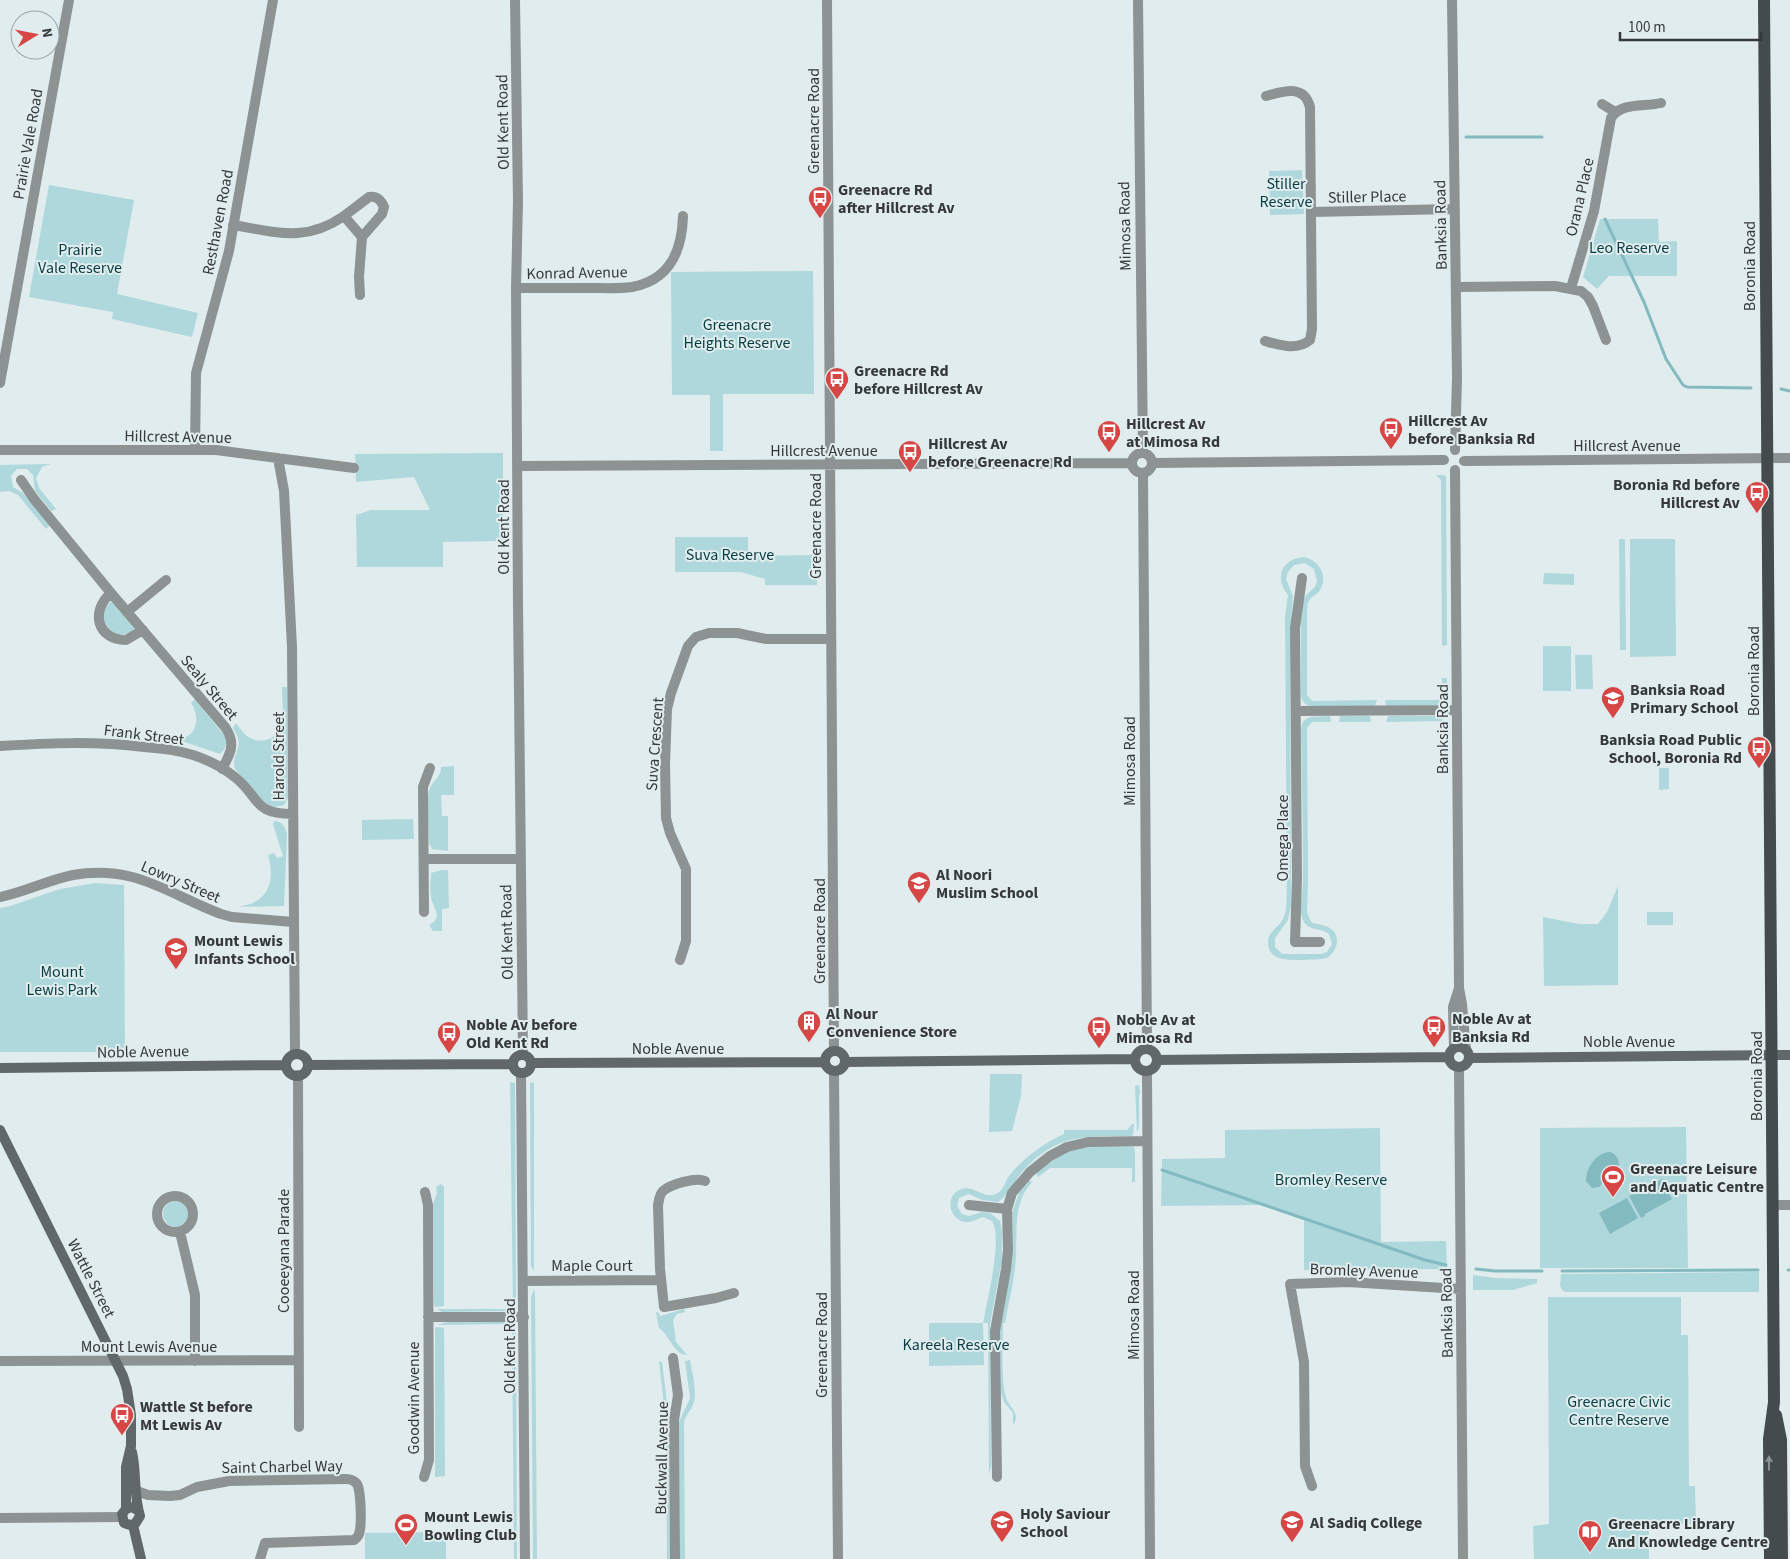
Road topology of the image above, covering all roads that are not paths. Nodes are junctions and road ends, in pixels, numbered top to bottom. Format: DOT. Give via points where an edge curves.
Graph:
graph roads {
  1 [pos="69,0"];
  2 [pos="273,0"];
  3 [pos="515,0"];
  4 [pos="827,0"];
  5 [pos="1138,0"];
  6 [pos="1452,0"];
  7 [pos="1764,0"];
  8 [pos="1266,96"];
  9 [pos="1661,103"];
  10 [pos="1602,104"];
  11 [pos="1615,112"];
  12 [pos="1454,209"];
  13 [pos="1311,212"];
  14 [pos="344,216"];
  15 [pos="683,216"];
  16 [pos="233,225"];
  17 [pos="362,237"];
  18 [pos="1456,287"];
  19 [pos="516,288"];
  20 [pos="1571,288"];
  21 [pos="360,294"];
  22 [pos="1606,340"];
  23 [pos="1264,341"];
  24 [pos="0,383"];
  25 [pos="0,450"];
  26 [pos="195,450"];
  27 [pos="1455,450"];
  28 [pos="1143,452"];
  29 [pos="278,458"];
  30 [pos="1767,458"];
  31 [pos="1790,458"];
  32 [pos="1444,460"];
  33 [pos="1464,461"];
  34 [pos="1132,463"];
  35 [pos="1153,463"];
  36 [pos="830,465"];
  37 [pos="517,466"];
  38 [pos="354,468"];
  39 [pos="1455,470"];
  40 [pos="1143,474"];
  41 [pos="21,480"];
  42 [pos="1302,578"];
  43 [pos="166,580"];
  44 [pos="110,593"];
  45 [pos="127,612"];
  46 [pos="143,630"];
  47 [pos="831,639"];
  48 [pos="1457,710"];
  49 [pos="1296,711"];
  50 [pos="0,746"];
  51 [pos="430,768"];
  52 [pos="222,769"];
  53 [pos="293,814"];
  54 [pos="424,859"];
  55 [pos="520,859"];
  56 [pos="0,897"];
  57 [pos="424,912"];
  58 [pos="293,922"];
  59 [pos="1320,942"];
  60 [pos="680,960"];
  61 [pos="1458,988"];
  62 [pos="1146,1049"];
  63 [pos="834,1051"];
  64 [pos="1451,1053"];
  65 [pos="295,1054"];
  66 [pos="523,1054"];
  67 [pos="1467,1054"];
  68 [pos="1772,1055"];
  69 [pos="1790,1055"];
  70 [pos="1135,1059"];
  71 [pos="1157,1060"];
  72 [pos="824,1062"];
  73 [pos="845,1062"];
  74 [pos="531,1063"];
  75 [pos="512,1064"];
  76 [pos="286,1065"];
  77 [pos="308,1065"];
  78 [pos="0,1068"];
  79 [pos="1459,1068"];
  80 [pos="834,1071"];
  81 [pos="1146,1071"];
  82 [pos="521,1073"];
  83 [pos="298,1075"];
  84 [pos="0,1130"];
  85 [pos="1146,1141"];
  86 [pos="706,1181"];
  87 [pos="425,1192"];
  88 [pos="969,1205"];
  89 [pos="1773,1205"];
  90 [pos="1790,1205"];
  91 [pos="1008,1210"];
  92 [pos="180,1232"];
  93 [pos="660,1280"];
  94 [pos="524,1281"];
  95 [pos="1460,1289"];
  96 [pos="734,1292"];
  97 [pos="524,1317"];
  98 [pos="428,1318"];
  99 [pos="673,1358"];
  100 [pos="299,1360"];
  101 [pos="116,1361"];
  102 [pos="195,1361"];
  103 [pos="0,1362"];
  104 [pos="1774,1402"];
  105 [pos="299,1427"];
  106 [pos="130,1446"];
  107 [pos="424,1477"];
  108 [pos="996,1477"];
  109 [pos="1312,1486"];
  110 [pos="134,1490"];
  111 [pos="137,1510"];
  112 [pos="124,1513"];
  113 [pos="0,1518"];
  114 [pos="132,1525"];
  115 [pos="140,1559"];
  116 [pos="260,1559"];
  117 [pos="526,1559"];
  118 [pos="675,1559"];
  119 [pos="838,1559"];
  120 [pos="1150,1559"];
  121 [pos="1463,1559"];
  122 [pos="1770,1559"];
  123 [pos="1782,1559"];
  1 -- 24 [label="street, Prairie Vale Road"];
  2 -- 16 [label="street, Resthaven Road"];
  3 -- 19 [label="street, Old Kent Road"];
  4 -- 36 [label="street, Greenacre Road"];
  5 -- 28 [label="street, Mimosa Road"];
  6 -- 12 [label="street, Banksia Road"];
  7 -- 30 [label="main road, Boronia Road"];
  8 -- 13 [label="street, Stiller Place" via="1291,91 1310,96"];
  9 -- 11 [label="street" via="1625,107"];
  10 -- 11 [label="street"];
  11 -- 20 [label="street, Orana Place" via="1608,128 1594,211"];
  12 -- 13 [label="street, Stiller Place"];
  12 -- 18 [label="street, Banksia Road"];
  13 -- 23 [label="street, Stiller Place" via="1313,342 1290,346"];
  14 -- 16 [label="street" via="317,231 300,234"];
  14 -- 17 [label="street"];
  14 -- 17 [label="street" via="370,197 380,200 384,207 382,214"];
  15 -- 19 [label="street, Konrad Avenue" via="680,244 675,256 662,272 643,284"];
  16 -- 26 [label="street, Resthaven Road" via="227,260 196,373"];
  17 -- 21 [label="street"];
  18 -- 20 [label="street"];
  18 -- 27 [label="street, Banksia Road"];
  19 -- 37 [label="street, Old Kent Road"];
  20 -- 22 [label="street" via="1588,297"];
  25 -- 26 [label="street, Hillcrest Avenue"];
  26 -- 29 [label="street, Hillcrest Avenue"];
  27 -- 32 [label="street" via="1448,452"];
  27 -- 33 [label="street" via="1460,452"];
  28 -- 34 [label="street" via="1136,454"];
  28 -- 35 [label="street" via="1151,457"];
  29 -- 38 [label="street, Hillcrest Avenue"];
  29 -- 53 [label="street, Harold Street" via="284,491 290,603"];
  30 -- 31 [label="street, Hillcrest Avenue"];
  30 -- 33 [label="street, Hillcrest Avenue"];
  30 -- 68 [label="main road, Boronia Road"];
  32 -- 35 [label="street"];
  32 -- 39 [label="street" via="1446,467"];
  33 -- 39 [label="street" via="1463,466"];
  34 -- 36 [label="street, Hillcrest Avenue"];
  34 -- 40 [label="street" via="1134,469"];
  35 -- 40 [label="street"];
  36 -- 37 [label="street, Hillcrest Avenue"];
  36 -- 47 [label="street, Greenacre Road"];
  37 -- 55 [label="street, Old Kent Road"];
  39 -- 48 [label="street, Banksia Road"];
  40 -- 62 [label="street, Mimosa Road"];
  41 -- 44 [label="street, Sealy Street"];
  42 -- 49 [label="street, Omega Place" via="1295,617"];
  43 -- 45 [label="street"];
  44 -- 45 [label="street, Sealy Street"];
  44 -- 46 [label="street" via="102,602 98,615 105,631 114,638 126,640"];
  45 -- 46 [label="street, Sealy Street"];
  46 -- 52 [label="street, Sealy Street" via="230,734 231,749"];
  47 -- 60 [label="street, Suva Crescent" via="766,639 737,632 709,633 696,637 688,646 668,703 666,754 666,818 686,869 686,941"];
  47 -- 63 [label="street, Greenacre Road"];
  48 -- 49 [label="street"];
  48 -- 61 [label="street, Banksia Road"];
  49 -- 59 [label="street, Omega Place" via="1295,942"];
  50 -- 52 [label="street, Frank Street" via="56,742 126,745 186,753"];
  51 -- 54 [label="street" via="423,787"];
  52 -- 53 [label="street, Frank Street" via="241,783 266,811"];
  53 -- 58 [label="street, Harold Street"];
  54 -- 55 [label="street"];
  54 -- 57 [label="street"];
  55 -- 66 [label="street, Old Kent Road"];
  56 -- 58 [label="street, Lowry Street" via="68,876 113,873 146,880 221,914"];
  58 -- 65 [label="street, Harold Street"];
  61 -- 64 [label="street, Banksia Road" via="1453,1007"];
  61 -- 67 [label="street, Banksia Road"];
  62 -- 70 [label="street" via="1140,1050"];
  62 -- 71 [label="street" via="1155,1054"];
  63 -- 72 [label="street" via="828,1053"];
  63 -- 73 [label="street" via="843,1055"];
  64 -- 67 [label="street" via="1460,1047"];
  64 -- 71 [label="street"];
  64 -- 79 [label="street" via="1453,1066"];
  65 -- 76 [label="street"];
  65 -- 77 [label="street" via="304,1057"];
  66 -- 74 [label="street" via="530,1058"];
  66 -- 75 [label="street" via="515,1057"];
  67 -- 68 [label="street, Noble Avenue"];
  67 -- 79 [label="street" via="1465,1066"];
  68 -- 69 [label="street, Noble Avenue"];
  68 -- 89 [label="main road, Boronia Road"];
  70 -- 73 [label="street"];
  70 -- 81 [label="street" via="1140,1069"];
  71 -- 81 [label="street" via="1155,1066"];
  72 -- 74 [label="street, Noble Avenue"];
  72 -- 80 [label="street"];
  73 -- 80 [label="street" via="840,1070"];
  74 -- 82 [label="street" via="529,1069"];
  75 -- 77 [label="street"];
  75 -- 82 [label="street"];
  76 -- 78 [label="street, Noble Avenue"];
  76 -- 83 [label="street" via="291,1074"];
  77 -- 83 [label="street" via="306,1071"];
  79 -- 95 [label="street, Banksia Road"];
  80 -- 119 [label="street, Greenacre Road"];
  81 -- 85 [label="street, Mimosa Road"];
  82 -- 94 [label="street, Old Kent Road"];
  83 -- 100 [label="street, Cooeeyana Parade"];
  84 -- 101 [label="street, Wattle Street"];
  85 -- 91 [label="street" via="1088,1142 1060,1149 1025,1176 1012,1193"];
  85 -- 120 [label="street, Mimosa Road"];
  86 -- 93 [label="street" via="690,1180 661,1194 658,1206"];
  87 -- 98 [label="street, Goodwin Avenue" via="428,1205"];
  88 -- 91 [label="street"];
  89 -- 90 [label="street"];
  89 -- 104 [label="main road, Boronia Road"];
  91 -- 108 [label="street" via="1007,1260 995,1331"];
  92 -- 102 [label="street" via="194,1289"];
  93 -- 94 [label="street, Maple Court"];
  93 -- 96 [label="street" via="664,1307"];
  94 -- 97 [label="street, Old Kent Road"];
  95 -- 109 [label="street, Bromley Avenue" via="1348,1282 1290,1284 1304,1362 1305,1466"];
  95 -- 121 [label="street, Banksia Road"];
  97 -- 98 [label="street"];
  97 -- 117 [label="street, Old Kent Road"];
  98 -- 107 [label="street, Goodwin Avenue" via="429,1460"];
  99 -- 118 [label="street, Buckwall Avenue" via="678,1394 674,1428"];
  100 -- 102 [label="street, Mount Lewis Avenue"];
  100 -- 105 [label="street, Cooeeyana Parade"];
  101 -- 102 [label="street, Mount Lewis Avenue"];
  101 -- 103 [label="street, Mount Lewis Avenue"];
  101 -- 106 [label="street, Wattle Street" via="127,1389 131,1415"];
  122 -- 104 [label="main road, Boronia Road, one-way" via="1769,1439"];
  104 -- 123 [label="main road, Boronia Road" via="1781,1440"];
  106 -- 110 [label="street, Wattle Street" via="134,1462"];
  106 -- 112 [label="street, Wattle Street"];
  110 -- 111 [label="street, Wattle Street"];
  110 -- 116 [label="street, Saint Charbel Way" via="148,1495 170,1496 229,1481 346,1479 356,1483 360,1494 360,1530 354,1540 265,1543"];
  111 -- 112 [label="street" via="132,1507"];
  111 -- 114 [label="street" via="139,1519"];
  112 -- 113 [label="street"];
  112 -- 114 [label="street" via="127,1524"];
  114 -- 115 [label="street"];
}
